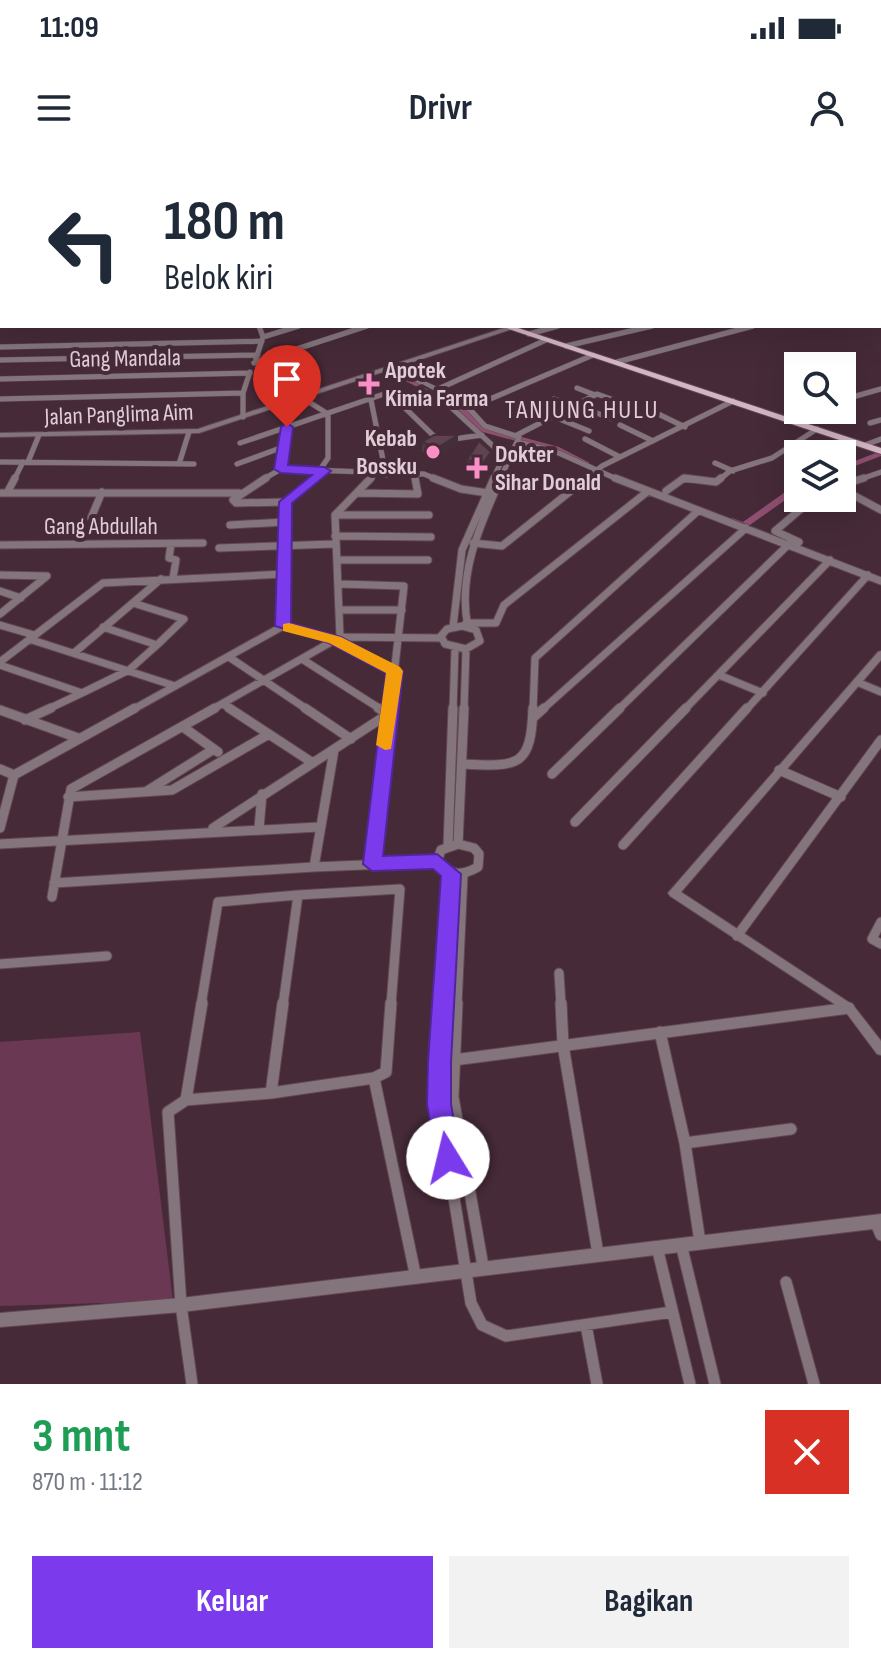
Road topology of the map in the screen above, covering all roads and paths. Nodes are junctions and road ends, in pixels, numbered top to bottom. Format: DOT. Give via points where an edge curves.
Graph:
graph roads {
  1 [pos="259,328"];
  2 [pos="293,328"];
  3 [pos="361,328"];
  4 [pos="504,328"];
  5 [pos="510,328"];
  6 [pos="551,328"];
  7 [pos="643,328"];
  8 [pos="745,328"];
  9 [pos="529,334"];
  10 [pos="262,339"];
  11 [pos="546,340"];
  12 [pos="566,346"];
  13 [pos="0,347"];
  14 [pos="258,355"];
  15 [pos="593,355"];
  16 [pos="0,360"];
  17 [pos="617,362"];
  18 [pos="254,363"];
  19 [pos="386,368"];
  20 [pos="250,373"];
  21 [pos="0,379"];
  22 [pos="577,388"];
  23 [pos="881,389"];
  24 [pos="436,390"];
  25 [pos="243,393"];
  26 [pos="387,393"];
  27 [pos="595,395"];
  28 [pos="856,396"];
  29 [pos="301,397"];
  30 [pos="0,399"];
  31 [pos="554,399"];
  32 [pos="371,400"];
  33 [pos="733,401"];
  34 [pos="573,405"];
  35 [pos="404,407"];
  36 [pos="469,408"];
  37 [pos="636,408"];
  38 [pos="650,410"];
  39 [pos="328,414"];
  40 [pos="552,416"];
  41 [pos="243,417"];
  42 [pos="784,418"];
  43 [pos="612,419"];
  44 [pos="881,420"];
  45 [pos="870,423"];
  46 [pos="802,424"];
  47 [pos="620,425"];
  48 [pos="287,427"];
  49 [pos="685,427"];
  50 [pos="817,429"];
  51 [pos="589,431"];
  52 [pos="189,432"];
  53 [pos="0,435"];
  54 [pos="39,435"];
  55 [pos="482,435"];
  56 [pos="518,439"];
  57 [pos="585,439"];
  58 [pos="653,441"];
  59 [pos="240,443"];
  60 [pos="283,447"];
  61 [pos="880,447"];
  62 [pos="618,456"];
  63 [pos="507,458"];
  64 [pos="0,462"];
  65 [pos="26,462"];
  66 [pos="715,463"];
  67 [pos="179,464"];
  68 [pos="194,464"];
  69 [pos="237,464"];
  70 [pos="598,468"];
  71 [pos="281,469"];
  72 [pos="324,471"];
  73 [pos="733,471"];
  74 [pos="881,472"];
  75 [pos="375,474"];
  76 [pos="386,475"];
  77 [pos="414,475"];
  78 [pos="856,482"];
  79 [pos="666,491"];
  80 [pos="102,492"];
  81 [pos="647,492"];
  82 [pos="4,493"];
  83 [pos="239,493"];
  84 [pos="357,493"];
  85 [pos="488,493"];
  86 [pos="856,495"];
  87 [pos="285,502"];
  88 [pos="881,510"];
  89 [pos="698,511"];
  90 [pos="797,512"];
  91 [pos="335,515"];
  92 [pos="429,515"];
  93 [pos="91,518"];
  94 [pos="285,522"];
  95 [pos="230,525"];
  96 [pos="746,528"];
  97 [pos="431,537"];
  98 [pos="335,540"];
  99 [pos="203,543"];
  100 [pos="473,543"];
  101 [pos="171,544"];
  102 [pos="0,545"];
  103 [pos="286,545"];
  104 [pos="791,546"];
  105 [pos="219,548"];
  106 [pos="338,560"];
  107 [pos="428,560"];
  108 [pos="830,560"];
  109 [pos="284,574"];
  110 [pos="0,575"];
  111 [pos="868,575"];
  112 [pos="173,578"];
  113 [pos="880,578"];
  114 [pos="162,579"];
  115 [pos="340,584"];
  116 [pos="0,591"];
  117 [pos="21,598"];
  118 [pos="133,603"];
  119 [pos="341,610"];
  120 [pos="402,610"];
  121 [pos="0,614"];
  122 [pos="0,625"];
  123 [pos="467,625"];
  124 [pos="283,626"];
  125 [pos="103,627"];
  126 [pos="453,627"];
  127 [pos="31,637"];
  128 [pos="398,638"];
  129 [pos="442,638"];
  130 [pos="338,639"];
  131 [pos="157,645"];
  132 [pos="455,648"];
  133 [pos="466,649"];
  134 [pos="74,653"];
  135 [pos="881,654"];
  136 [pos="229,657"];
  137 [pos="302,659"];
  138 [pos="0,664"];
  139 [pos="129,670"];
  140 [pos="395,671"];
  141 [pos="719,675"];
  142 [pos="263,681"];
  143 [pos="857,682"];
  144 [pos="175,686"];
  145 [pos="881,692"];
  146 [pos="82,693"];
  147 [pos="763,693"];
  148 [pos="223,704"];
  149 [pos="0,710"];
  150 [pos="388,714"];
  151 [pos="533,718"];
  152 [pos="25,720"];
  153 [pos="183,727"];
  154 [pos="269,734"];
  155 [pos="78,739"];
  156 [pos="351,739"];
  157 [pos="881,740"];
  158 [pos="214,749"];
  159 [pos="334,750"];
  160 [pos="226,758"];
  161 [pos="313,763"];
  162 [pos="463,764"];
  163 [pos="0,769"];
  164 [pos="779,770"];
  165 [pos="552,774"];
  166 [pos="14,775"];
  167 [pos="145,792"];
  168 [pos="262,794"];
  169 [pos="68,797"];
  170 [pos="841,797"];
  171 [pos="575,822"];
  172 [pos="319,827"];
  173 [pos="0,828"];
  174 [pos="259,828"];
  175 [pos="211,830"];
  176 [pos="63,840"];
  177 [pos="0,844"];
  178 [pos="453,845"];
  179 [pos="623,845"];
  180 [pos="437,862"];
  181 [pos="372,864"];
  182 [pos="314,867"];
  183 [pos="451,874"];
  184 [pos="463,875"];
  185 [pos="54,883"];
  186 [pos="298,895"];
  187 [pos="52,897"];
  188 [pos="881,922"];
  189 [pos="737,936"];
  190 [pos="881,944"];
  191 [pos="107,956"];
  192 [pos="0,964"];
  193 [pos="559,973"];
  194 [pos="849,1008"];
  195 [pos="660,1032"];
  196 [pos="563,1045"];
  197 [pos="880,1047"];
  198 [pos="439,1062"];
  199 [pos="453,1062"];
  200 [pos="374,1078"];
  201 [pos="271,1093"];
  202 [pos="186,1100"];
  203 [pos="791,1129"];
  204 [pos="685,1143"];
  205 [pos="879,1226"];
  206 [pos="700,1242"];
  207 [pos="680,1243"];
  208 [pos="657,1247"];
  209 [pos="598,1254"];
  210 [pos="476,1267"];
  211 [pos="416,1279"];
  212 [pos="786,1282"];
  213 [pos="181,1305"];
  214 [pos="672,1312"];
  215 [pos="0,1320"];
  216 [pos="586,1325"];
  217 [pos="192,1384"];
  218 [pos="597,1384"];
  219 [pos="690,1384"];
  220 [pos="715,1384"];
  221 [pos="814,1384"];
  1 -- 10 [label="street"];
  2 -- 10 [label="street"];
  3 -- 18 [label="street"];
  4 -- 19 [label="street, Jalan Panglima Aim"];
  5 -- 9 [label="main road"];
  6 -- 9 [label="street"];
  7 -- 12 [label="street"];
  8 -- 17 [label="street"];
  9 -- 11 [label="main road"];
  10 -- 13 [label="street"];
  10 -- 14 [label="street"];
  11 -- 12 [label="main road"];
  11 -- 24 [label="street"];
  12 -- 15 [label="main road"];
  14 -- 16 [label="street"];
  14 -- 18 [label="street"];
  15 -- 17 [label="main road"];
  15 -- 36 [label="street"];
  17 -- 33 [label="main road"];
  18 -- 20 [label="street"];
  19 -- 24 [label="street"];
  19 -- 29 [label="street, Jalan Panglima Aim"];
  19 -- 55 [label="street" via="451,403"];
  20 -- 21 [label="street, Gang Mandala"];
  20 -- 25 [label="street"];
  22 -- 27 [label="street"];
  23 -- 28 [label="street"];
  24 -- 36 [label="street"];
  25 -- 30 [label="street"];
  25 -- 41 [label="street"];
  26 -- 32 [label="street"];
  27 -- 34 [label="street"];
  27 -- 37 [label="street"];
  29 -- 39 [label="street"];
  29 -- 41 [label="street, Jalan Panglima Aim"];
  31 -- 34 [label="street"];
  32 -- 39 [label="street"];
  32 -- 76 [label="street"];
  33 -- 42 [label="main road"];
  33 -- 49 [label="street"];
  34 -- 40 [label="street"];
  34 -- 43 [label="street"];
  35 -- 55 [label="street" via="439,441"];
  36 -- 56 [label="street" via="485,426"];
  38 -- 49 [label="street"];
  39 -- 48 [label="street"];
  39 -- 72 [label="street" via="329,459"];
  40 -- 51 [label="street"];
  40 -- 56 [label="street"];
  41 -- 52 [label="street, Jalan Panglima Aim"];
  44 -- 45 [label="street"];
  46 -- 50 [label="main road"];
  47 -- 58 [label="street"];
  48 -- 59 [label="street"];
  48 -- 60 [label="street"];
  49 -- 58 [label="street"];
  50 -- 61 [label="main road"];
  50 -- 73 [label="street" via="772,458"];
  52 -- 54 [label="street, Jalan Panglima Aim"];
  52 -- 67 [label="street"];
  53 -- 54 [label="street, Jalan Panglima Aim"];
  54 -- 65 [label="street"];
  55 -- 63 [label="street"];
  56 -- 63 [label="street"];
  56 -- 70 [label="street"];
  57 -- 62 [label="street"];
  58 -- 62 [label="street"];
  60 -- 69 [label="street"];
  60 -- 71 [label="street"];
  62 -- 70 [label="street"];
  63 -- 85 [label="street"];
  63 -- 100 [label="street"];
  64 -- 65 [label="street"];
  65 -- 67 [label="street"];
  65 -- 82 [label="street"];
  66 -- 73 [label="street"];
  67 -- 68 [label="street"];
  70 -- 81 [label="street"];
  70 -- 100 [label="street" via="502,546"];
  71 -- 72 [label="street"];
  71 -- 83 [label="street"];
  72 -- 75 [label="street"];
  72 -- 87 [label="street"];
  73 -- 79 [label="street" via="716,482 684,478"];
  74 -- 78 [label="street"];
  75 -- 76 [label="street"];
  75 -- 84 [label="street"];
  76 -- 77 [label="street"];
  77 -- 84 [label="street" via="418,494"];
  77 -- 85 [label="street"];
  80 -- 82 [label="street"];
  80 -- 83 [label="street"];
  80 -- 93 [label="street"];
  81 -- 89 [label="street"];
  81 -- 123 [label="street" via="504,605 496,623"];
  83 -- 87 [label="street" via="236,503"];
  84 -- 91 [label="street"];
  85 -- 126 [label="street" via="462,550"];
  86 -- 88 [label="street"];
  87 -- 94 [label="street"];
  89 -- 96 [label="street"];
  89 -- 151 [label="street" via="535,658"];
  90 -- 104 [label="street" via="775,531 799,542"];
  91 -- 92 [label="street"];
  91 -- 98 [label="street"];
  94 -- 95 [label="street"];
  94 -- 103 [label="street"];
  96 -- 104 [label="street"];
  96 -- 151 [label="street"];
  97 -- 98 [label="street"];
  98 -- 103 [label="street"];
  98 -- 106 [label="street"];
  99 -- 101 [label="street, Gang Abdullah"];
  100 -- 123 [label="street"];
  101 -- 102 [label="street, Gang Abdullah"];
  101 -- 112 [label="street" via="169,558 176,560"];
  103 -- 105 [label="street"];
  103 -- 109 [label="street"];
  104 -- 108 [label="street"];
  104 -- 165 [label="street"];
  106 -- 107 [label="street"];
  106 -- 115 [label="street"];
  108 -- 111 [label="street"];
  108 -- 141 [label="street"];
  109 -- 112 [label="street"];
  109 -- 124 [label="street"];
  110 -- 117 [label="street" via="47,576"];
  111 -- 113 [label="street"];
  111 -- 147 [label="street"];
  112 -- 114 [label="street"];
  114 -- 118 [label="street"];
  114 -- 127 [label="street" via="99,585"];
  115 -- 119 [label="street"];
  115 -- 120 [label="street" via="400,584"];
  116 -- 117 [label="street"];
  117 -- 121 [label="street"];
  118 -- 125 [label="street"];
  118 -- 131 [label="street" via="184,619"];
  119 -- 120 [label="street"];
  119 -- 130 [label="street"];
  120 -- 128 [label="street"];
  122 -- 127 [label="street"];
  123 -- 126 [label="street"];
  123 -- 133 [label="street" via="481,637"];
  124 -- 130 [label="street"];
  124 -- 136 [label="street"];
  125 -- 131 [label="street"];
  125 -- 134 [label="street"];
  126 -- 129 [label="street"];
  127 -- 134 [label="street"];
  127 -- 138 [label="street"];
  128 -- 129 [label="street"];
  128 -- 130 [label="street"];
  128 -- 140 [label="street"];
  129 -- 132 [label="street"];
  130 -- 137 [label="street"];
  130 -- 140 [label="street"];
  131 -- 139 [label="street"];
  132 -- 133 [label="street"];
  132 -- 178 [label="street"];
  133 -- 162 [label="street"];
  134 -- 139 [label="street"];
  135 -- 143 [label="street"];
  136 -- 142 [label="street"];
  136 -- 144 [label="street"];
  137 -- 142 [label="street"];
  137 -- 150 [label="street"];
  138 -- 146 [label="street"];
  139 -- 144 [label="street"];
  139 -- 146 [label="street"];
  140 -- 150 [label="street"];
  141 -- 147 [label="street"];
  141 -- 171 [label="street"];
  142 -- 148 [label="street"];
  142 -- 156 [label="street"];
  143 -- 145 [label="street"];
  143 -- 164 [label="street"];
  144 -- 155 [label="street"];
  146 -- 152 [label="street"];
  147 -- 179 [label="street"];
  148 -- 153 [label="street"];
  148 -- 154 [label="street"];
  149 -- 152 [label="street"];
  150 -- 156 [label="street"];
  150 -- 181 [label="street"];
  151 -- 162 [label="street" via="532,743 521,758 507,765"];
  152 -- 155 [label="street"];
  153 -- 158 [label="street"];
  153 -- 169 [label="street" via="74,787"];
  154 -- 160 [label="street"];
  154 -- 161 [label="street"];
  155 -- 166 [label="street"];
  156 -- 159 [label="street"];
  157 -- 170 [label="street"];
  158 -- 160 [label="street"];
  158 -- 167 [label="street"];
  159 -- 161 [label="street"];
  159 -- 172 [label="street"];
  160 -- 167 [label="street" via="172,790"];
  161 -- 168 [label="street"];
  162 -- 178 [label="street"];
  163 -- 166 [label="street"];
  164 -- 170 [label="street"];
  164 -- 189 [label="street" via="674,893"];
  166 -- 173 [label="street"];
  167 -- 169 [label="street"];
  168 -- 174 [label="street"];
  168 -- 175 [label="street"];
  169 -- 176 [label="street"];
  170 -- 189 [label="street"];
  172 -- 174 [label="street"];
  172 -- 182 [label="street"];
  174 -- 175 [label="street"];
  175 -- 176 [label="street"];
  176 -- 177 [label="street"];
  176 -- 185 [label="street"];
  178 -- 180 [label="street" via="441,850"];
  178 -- 184 [label="street" via="474,848 481,861"];
  180 -- 181 [label="street"];
  180 -- 183 [label="street"];
  181 -- 182 [label="street"];
  182 -- 185 [label="street"];
  183 -- 184 [label="street"];
  183 -- 198 [label="street"];
  184 -- 199 [label="street"];
  185 -- 187 [label="street"];
  186 -- 200 [label="street" via="400,889 389,1058 386,1072"];
  186 -- 201 [label="street"];
  186 -- 202 [label="street" via="218,902"];
  188 -- 190 [label="street" via="872,939"];
  189 -- 194 [label="street"];
  191 -- 192 [label="street"];
  193 -- 196 [label="street"];
  194 -- 195 [label="street"];
  194 -- 197 [label="street"];
  195 -- 196 [label="street"];
  195 -- 204 [label="street"];
  196 -- 199 [label="street"];
  196 -- 209 [label="street"];
  198 -- 199 [label="street"];
  198 -- 210 [label="street" via="439,1104"];
  199 -- 210 [label="street"];
  200 -- 201 [label="street"];
  200 -- 211 [label="street"];
  201 -- 202 [label="street"];
  202 -- 213 [label="street" via="168,1112"];
  203 -- 204 [label="street"];
  204 -- 206 [label="street"];
  205 -- 206 [label="street"];
  206 -- 207 [label="street"];
  207 -- 208 [label="street"];
  207 -- 220 [label="street"];
  208 -- 209 [label="street"];
  208 -- 214 [label="street"];
  209 -- 210 [label="street"];
  210 -- 211 [label="street"];
  210 -- 216 [label="street" via="472,1312 491,1335"];
  211 -- 213 [label="street"];
  212 -- 221 [label="street"];
  213 -- 215 [label="street"];
  213 -- 217 [label="street"];
  214 -- 216 [label="street"];
  214 -- 219 [label="street"];
  216 -- 218 [label="street"];
}
